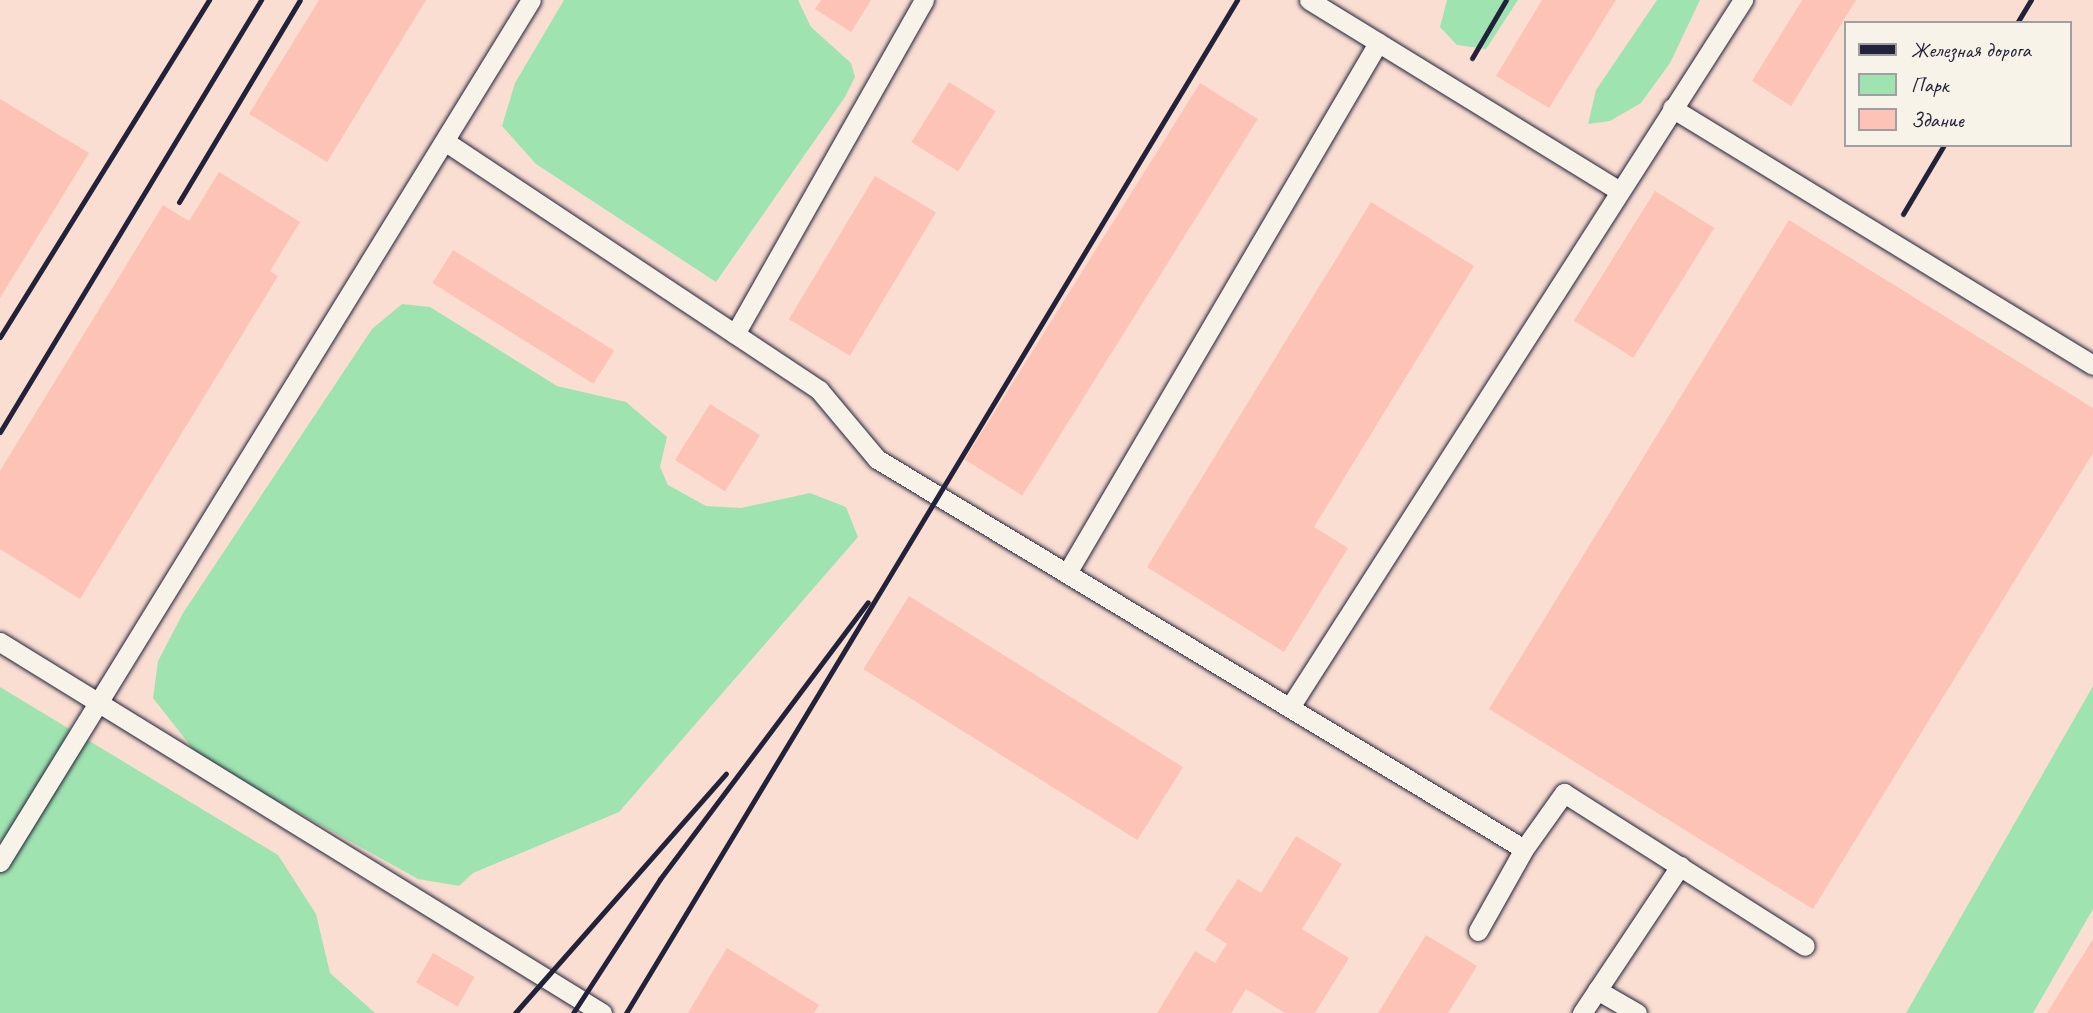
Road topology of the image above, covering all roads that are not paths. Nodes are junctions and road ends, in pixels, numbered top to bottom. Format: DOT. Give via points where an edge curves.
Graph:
graph roads {
  1 [pos="531,0"];
  2 [pos="924,0"];
  3 [pos="1309,0"];
  4 [pos="1743,0"];
  5 [pos="1378,43"];
  6 [pos="1672,108"];
  7 [pos="446,142"];
  8 [pos="1619,191"];
  9 [pos="735,334"];
  10 [pos="2093,365"];
  11 [pos="1067,573"];
  12 [pos="0,642"];
  13 [pos="95,705"];
  14 [pos="1290,708"];
  15 [pos="1524,849"];
  16 [pos="0,862"];
  17 [pos="1680,866"];
  18 [pos="1478,931"];
  19 [pos="1805,946"];
  20 [pos="1597,990"];
  21 [pos="602,1013"];
  22 [pos="1582,1013"];
  23 [pos="1637,1013"];
  1 -- 7 [label="lane"];
  2 -- 9 [label="lane"];
  3 -- 5 [label="lane"];
  4 -- 6 [label="lane"];
  5 -- 8 [label="lane"];
  5 -- 11 [label="lane"];
  6 -- 8 [label="lane"];
  6 -- 10 [label="lane"];
  7 -- 9 [label="lane"];
  7 -- 13 [label="lane"];
  8 -- 14 [label="lane"];
  9 -- 11 [label="lane" via="819,390 877,459"];
  11 -- 14 [label="lane"];
  12 -- 13 [label="lane"];
  13 -- 16 [label="lane"];
  13 -- 21 [label="lane"];
  14 -- 15 [label="lane"];
  15 -- 17 [label="lane" via="1564,793"];
  15 -- 18 [label="lane"];
  17 -- 19 [label="lane"];
  17 -- 20 [label="lane"];
  20 -- 22 [label="lane"];
  20 -- 23 [label="lane"];
}
